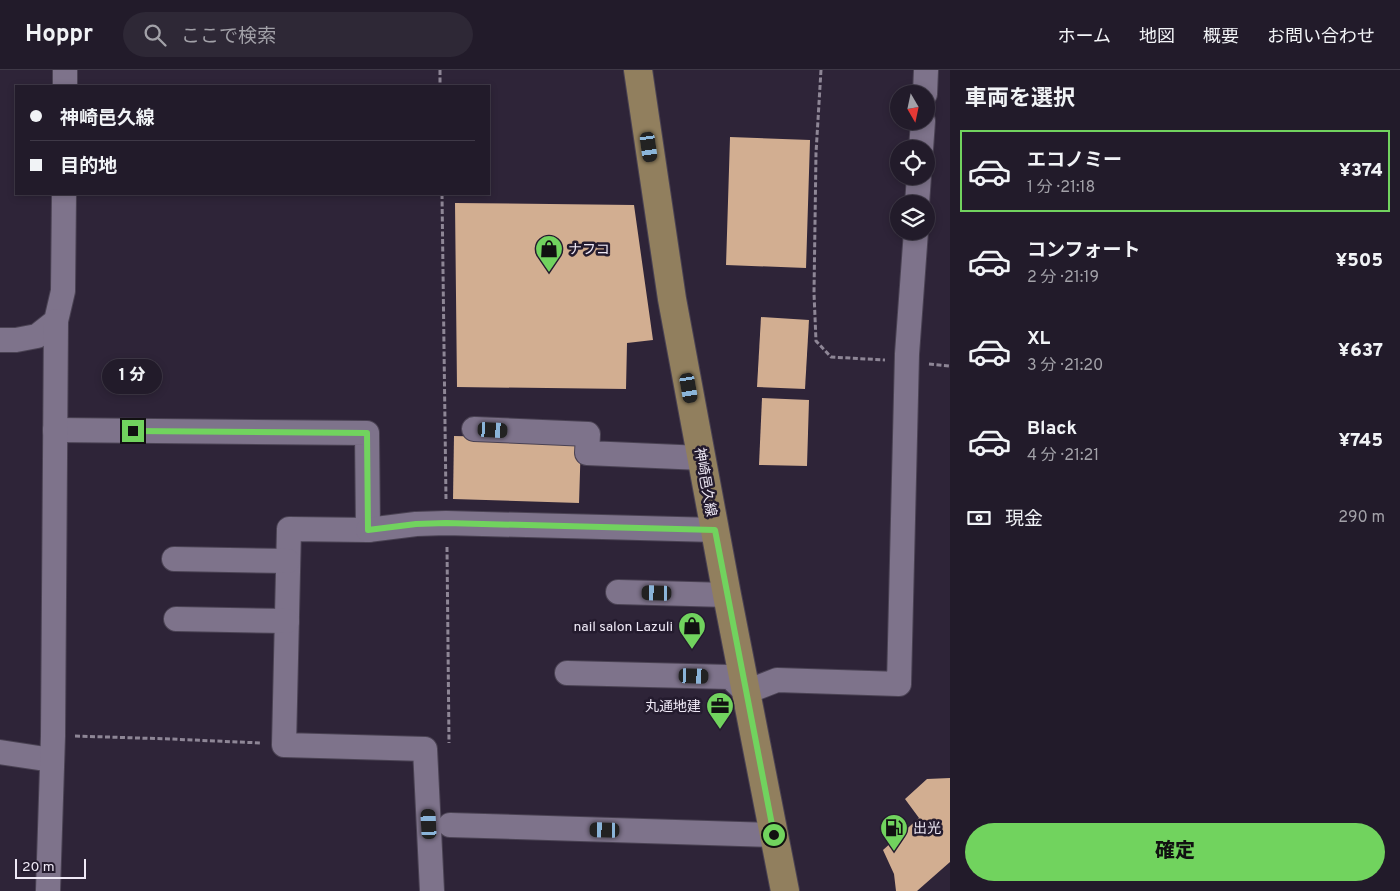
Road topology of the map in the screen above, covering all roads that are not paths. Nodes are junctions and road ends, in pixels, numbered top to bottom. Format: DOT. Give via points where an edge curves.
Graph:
graph roads {
  1 [pos="65,70"];
  2 [pos="638,70"];
  3 [pos="926,70"];
  4 [pos="65,85"];
  5 [pos="925,85"];
  6 [pos="64,195"];
  7 [pos="915,240"];
  8 [pos="56,321"];
  9 [pos="0,340"];
  10 [pos="474,429"];
  11 [pos="55,430"];
  12 [pos="702,458"];
  13 [pos="368,530"];
  14 [pos="715,530"];
  15 [pos="174,559"];
  16 [pos="288,561"];
  17 [pos="618,592"];
  18 [pos="727,595"];
  19 [pos="176,619"];
  20 [pos="287,621"];
  21 [pos="567,673"];
  22 [pos="746,692"];
  23 [pos="0,752"];
  24 [pos="52,760"];
  25 [pos="450,825"];
  26 [pos="774,835"];
  27 [pos="48,891"];
  28 [pos="432,891"];
  29 [pos="785,891"];
  1 -- 4 [label="street"];
  2 -- 12 [label="main road, 神崎邑久線" via="672,299"];
  3 -- 5 [label="street"];
  6 -- 8 [label="street" via="63,291"];
  7 -- 22 [label="street" via="907,362 899,684 777,680"];
  8 -- 9 [label="street" via="38,336"];
  8 -- 11 [label="street"];
  10 -- 12 [label="street" via="588,434 587,453"];
  11 -- 13 [label="street" via="367,433"];
  11 -- 24 [label="street"];
  12 -- 14 [label="main road, 神崎邑久線"];
  13 -- 14 [label="street" via="446,523"];
  13 -- 16 [label="street" via="288,529"];
  14 -- 18 [label="main road, 神崎邑久線"];
  15 -- 16 [label="street"];
  16 -- 20 [label="street"];
  17 -- 18 [label="street"];
  18 -- 22 [label="main road, 神崎邑久線"];
  19 -- 20 [label="street"];
  20 -- 28 [label="street" via="284,745 425,749"];
  21 -- 22 [label="street" via="730,677"];
  22 -- 26 [label="main road, 神崎邑久線"];
  23 -- 24 [label="street"];
  24 -- 27 [label="street"];
  25 -- 26 [label="street"];
  26 -- 29 [label="main road, 神崎邑久線"];
}
